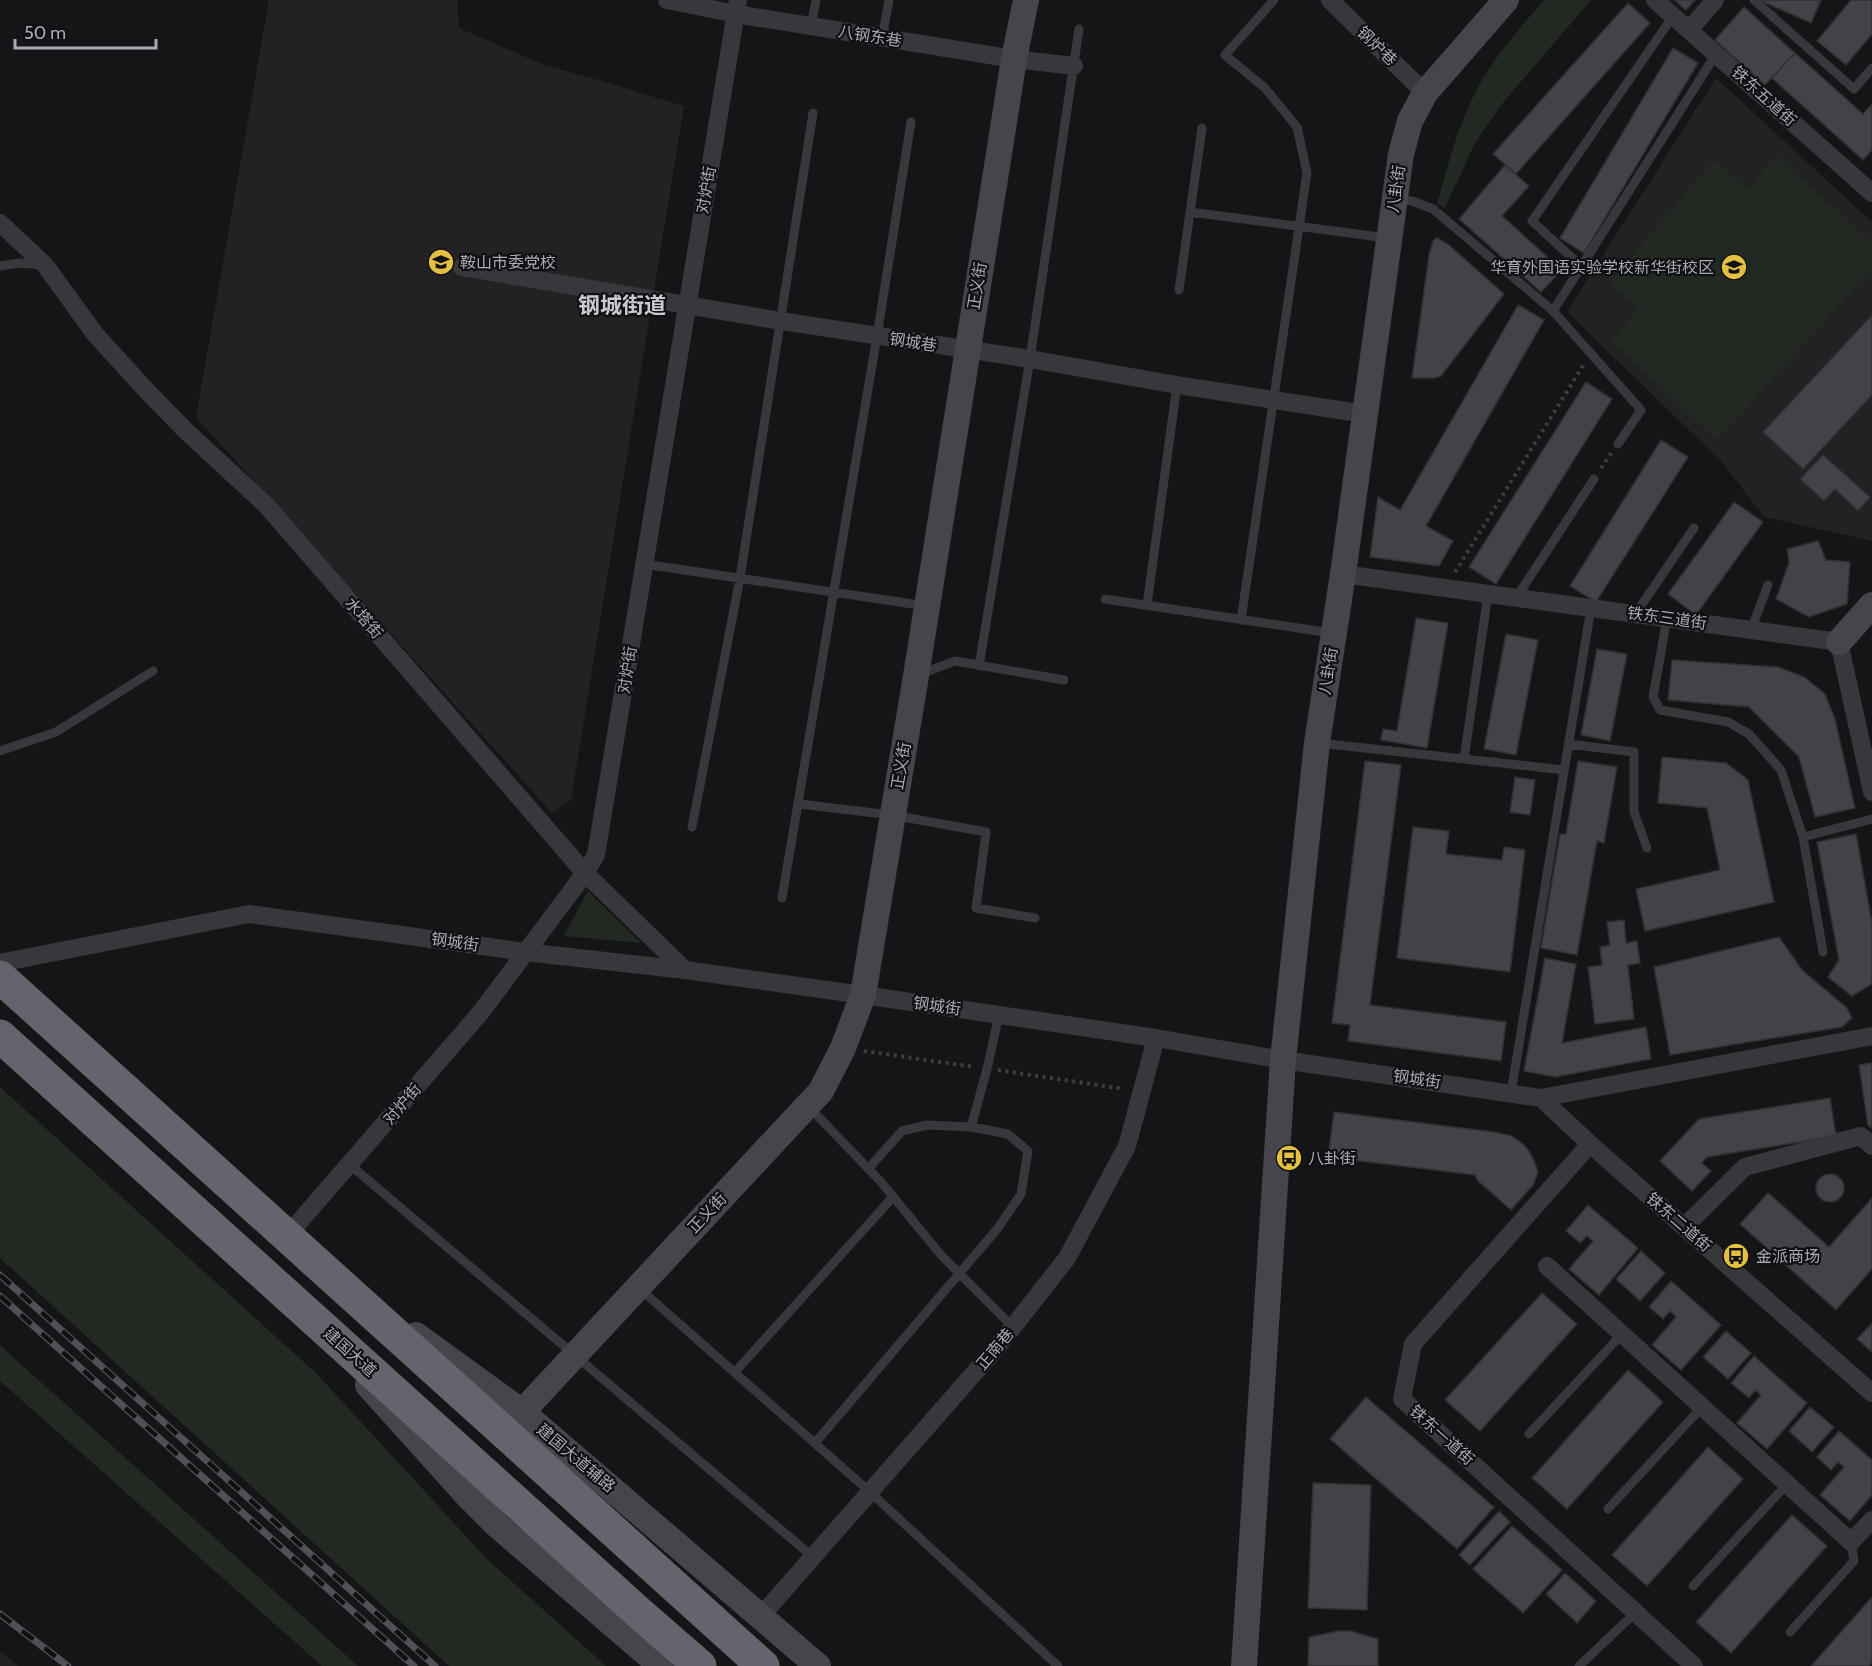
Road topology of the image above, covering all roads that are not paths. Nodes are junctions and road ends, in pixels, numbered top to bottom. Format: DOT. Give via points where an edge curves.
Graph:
graph roads {
  1 [pos="667,0"];
  2 [pos="816,0"];
  3 [pos="889,0"];
  4 [pos="1026,0"];
  5 [pos="1274,0"];
  6 [pos="1330,0"];
  7 [pos="1506,0"];
  8 [pos="1655,0"];
  9 [pos="1715,0"];
  10 [pos="1754,0"];
  11 [pos="737,7"];
  12 [pos="1673,16"];
  13 [pos="811,26"];
  14 [pos="1079,29"];
  15 [pos="1689,30"];
  16 [pos="882,38"];
  17 [pos="1716,54"];
  18 [pos="1014,59"];
  19 [pos="1074,66"];
  20 [pos="1872,68"];
  21 [pos="1425,93"];
  22 [pos="813,113"];
  23 [pos="910,122"];
  24 [pos="1202,128"];
  25 [pos="1870,187"];
  26 [pos="1395,198"];
  27 [pos="1190,212"];
  28 [pos="0,223"];
  29 [pos="1299,227"];
  30 [pos="1389,238"];
  31 [pos="45,265"];
  32 [pos="0,266"];
  33 [pos="1581,266"];
  34 [pos="462,267"];
  35 [pos="1179,290"];
  36 [pos="687,305"];
  37 [pos="1553,311"];
  38 [pos="781,321"];
  39 [pos="877,336"];
  40 [pos="967,350"];
  41 [pos="1030,359"];
  42 [pos="1177,385"];
  43 [pos="1274,401"];
  44 [pos="1365,414"];
  45 [pos="1618,444"];
  46 [pos="1594,479"];
  47 [pos="1694,528"];
  48 [pos="644,564"];
  49 [pos="1343,574"];
  50 [pos="740,578"];
  51 [pos="1768,585"];
  52 [pos="834,592"];
  53 [pos="1488,594"];
  54 [pos="1516,598"];
  55 [pos="1105,599"];
  56 [pos="1147,605"];
  57 [pos="1872,605"];
  58 [pos="926,606"];
  59 [pos="1591,608"];
  60 [pos="1636,613"];
  61 [pos="1667,618"];
  62 [pos="1241,620"];
  63 [pos="1751,630"];
  64 [pos="1334,634"];
  65 [pos="1839,642"];
  66 [pos="978,666"];
  67 [pos="153,671"];
  68 [pos="916,676"];
  69 [pos="1064,680"];
  70 [pos="1317,742"];
  71 [pos="1568,744"];
  72 [pos="0,751"];
  73 [pos="1464,759"];
  74 [pos="1564,770"];
  75 [pos="1872,792"];
  76 [pos="799,804"];
  77 [pos="892,815"];
  78 [pos="1872,819"];
  79 [pos="692,827"];
  80 [pos="1803,837"];
  81 [pos="1647,848"];
  82 [pos="585,873"];
  83 [pos="782,898"];
  84 [pos="1035,918"];
  85 [pos="525,952"];
  86 [pos="1823,952"];
  87 [pos="0,963"];
  88 [pos="685,970"];
  89 [pos="0,977"];
  90 [pos="863,995"];
  91 [pos="999,1015"];
  92 [pos="0,1036"];
  93 [pos="1872,1036"];
  94 [pos="1156,1038"];
  95 [pos="1283,1060"];
  96 [pos="1510,1093"];
  97 [pos="1540,1098"];
  98 [pos="807,1106"];
  99 [pos="971,1127"];
  100 [pos="1590,1144"];
  101 [pos="1872,1146"];
  102 [pos="349,1164"];
  103 [pos="868,1169"];
  104 [pos="893,1197"];
  105 [pos="1684,1227"];
  106 [pos="287,1236"];
  107 [pos="321,1266"];
  108 [pos="1547,1266"];
  109 [pos="960,1274"];
  110 [pos="638,1287"];
  111 [pos="283,1292"];
  112 [pos="1013,1327"];
  113 [pos="1622,1334"];
  114 [pos="574,1355"];
  115 [pos="735,1372"];
  116 [pos="1872,1393"];
  117 [pos="1702,1407"];
  118 [pos="522,1412"];
  119 [pos="1529,1434"];
  120 [pos="815,1443"];
  121 [pos="1787,1484"];
  122 [pos="870,1492"];
  123 [pos="1608,1509"];
  124 [pos="1872,1520"];
  125 [pos="1851,1542"];
  126 [pos="813,1557"];
  127 [pos="1693,1586"];
  128 [pos="1635,1612"];
  129 [pos="761,1616"];
  130 [pos="1790,1632"];
  131 [pos="661,1666"];
  132 [pos="700,1666"];
  133 [pos="763,1666"];
  134 [pos="819,1666"];
  135 [pos="1058,1666"];
  136 [pos="1244,1666"];
  137 [pos="1579,1666"];
  138 [pos="1694,1666"];
  1 -- 11 [label="street, 八钢东巷"];
  2 -- 13 [label="lane"];
  3 -- 16 [label="lane"];
  4 -- 18 [label="street, 正义街"];
  5 -- 29 [label="lane" via="1225,55 1265,88 1297,127 1307,173"];
  6 -- 21 [label="street, 钢炉巷"];
  7 -- 21 [label="street, 八卦街"];
  8 -- 12 [label="street, 铁东五道街"];
  9 -- 15 [label="street"];
  10 -- 20 [label="lane" via="1854,89"];
  11 -- 13 [label="street, 八钢东巷"];
  11 -- 36 [label="street, 对炉街"];
  12 -- 15 [label="street, 铁东五道街"];
  12 -- 33 [label="lane" via="1532,221"];
  13 -- 16 [label="street, 八钢东巷"];
  14 -- 19 [label="lane"];
  15 -- 17 [label="street, 铁东五道街"];
  16 -- 18 [label="street, 八钢东巷"];
  17 -- 25 [label="street, 铁东五道街"];
  17 -- 33 [label="lane"];
  18 -- 19 [label="street, 八钢东巷"];
  18 -- 40 [label="street, 正义街"];
  19 -- 41 [label="lane"];
  21 -- 26 [label="street, 八卦街" via="1410,121"];
  22 -- 38 [label="lane"];
  23 -- 39 [label="lane"];
  24 -- 27 [label="lane"];
  26 -- 30 [label="street, 八卦街"];
  26 -- 37 [label="lane" via="1433,209"];
  27 -- 29 [label="lane"];
  27 -- 35 [label="lane"];
  28 -- 31 [label="street, 水塔街"];
  29 -- 30 [label="lane"];
  29 -- 43 [label="lane"];
  30 -- 44 [label="street, 八卦街"];
  31 -- 32 [label="lane"];
  31 -- 82 [label="street, 水塔街" via="95,334 186,430 267,506"];
  33 -- 37 [label="lane"];
  34 -- 36 [label="street, 钢城巷"];
  36 -- 38 [label="street, 钢城巷"];
  36 -- 48 [label="street, 对炉街"];
  37 -- 45 [label="lane" via="1641,410"];
  38 -- 39 [label="street, 钢城巷"];
  38 -- 50 [label="lane"];
  39 -- 40 [label="street, 钢城巷"];
  39 -- 52 [label="lane"];
  40 -- 41 [label="street, 钢城巷"];
  40 -- 58 [label="street, 正义街"];
  41 -- 42 [label="street, 钢城巷"];
  41 -- 66 [label="lane"];
  42 -- 43 [label="street, 钢城巷"];
  42 -- 56 [label="lane"];
  43 -- 44 [label="street, 钢城巷"];
  43 -- 62 [label="lane"];
  44 -- 49 [label="street, 八卦街"];
  46 -- 54 [label="lane"];
  47 -- 60 [label="lane"];
  48 -- 50 [label="lane"];
  48 -- 82 [label="street, 对炉街" via="596,855"];
  49 -- 53 [label="street, 铁东三道街"];
  49 -- 64 [label="street, 八卦街"];
  50 -- 52 [label="lane"];
  50 -- 79 [label="lane"];
  51 -- 63 [label="lane"];
  52 -- 58 [label="lane"];
  52 -- 76 [label="lane"];
  53 -- 54 [label="street, 铁东三道街"];
  53 -- 73 [label="lane"];
  54 -- 59 [label="street, 铁东三道街"];
  55 -- 56 [label="lane"];
  56 -- 62 [label="lane"];
  57 -- 65 [label="street"];
  58 -- 68 [label="street, 正义街"];
  59 -- 60 [label="street, 铁东三道街"];
  59 -- 71 [label="lane"];
  60 -- 61 [label="street, 铁东三道街"];
  61 -- 63 [label="street, 铁东三道街"];
  61 -- 80 [label="lane" via="1653,697 1660,710 1728,722 1749,734 1781,770"];
  62 -- 64 [label="lane"];
  63 -- 65 [label="street, 铁东三道街"];
  64 -- 70 [label="street, 八卦街"];
  65 -- 75 [label="street"];
  66 -- 68 [label="lane" via="954,661"];
  66 -- 69 [label="lane"];
  67 -- 72 [label="lane" via="56,732"];
  68 -- 77 [label="street, 正义街"];
  70 -- 73 [label="lane"];
  70 -- 95 [label="street, 八卦街"];
  71 -- 74 [label="lane"];
  71 -- 81 [label="lane" via="1634,752 1634,812"];
  73 -- 74 [label="lane"];
  74 -- 96 [label="lane"];
  76 -- 77 [label="lane"];
  76 -- 83 [label="lane"];
  77 -- 84 [label="lane" via="986,832 976,908"];
  77 -- 90 [label="street, 正义街"];
  78 -- 80 [label="lane"];
  80 -- 86 [label="lane"];
  82 -- 85 [label="street, 对炉街"];
  82 -- 88 [label="street, 水塔街"];
  85 -- 87 [label="street, 钢城街" via="249,914"];
  85 -- 88 [label="street, 钢城街"];
  85 -- 102 [label="street, 对炉街" via="482,1012"];
  88 -- 90 [label="street, 钢城街"];
  89 -- 106 [label="highway"];
  90 -- 91 [label="street, 钢城街"];
  90 -- 98 [label="street, 正义街" via="821,1091"];
  91 -- 94 [label="street, 钢城街"];
  91 -- 99 [label="lane"];
  92 -- 111 [label="highway, 建国大道"];
  93 -- 97 [label="street, 钢城街"];
  94 -- 95 [label="street, 钢城街"];
  94 -- 112 [label="street, 正南巷" via="1127,1146 1067,1258"];
  95 -- 96 [label="street, 钢城街"];
  95 -- 136 [label="street, 八卦街"];
  96 -- 97 [label="street, 钢城街"];
  97 -- 100 [label="street, 铁东二道街"];
  98 -- 103 [label="lane"];
  98 -- 110 [label="street, 正义街"];
  99 -- 103 [label="lane" via="927,1125 902,1131"];
  99 -- 109 [label="lane" via="1008,1134 1028,1150 1021,1194"];
  100 -- 105 [label="street, 铁东二道街"];
  100 -- 128 [label="street, 铁东一道街" via="1413,1344 1402,1399"];
  101 -- 105 [label="street" via="1861,1136 1745,1167"];
  102 -- 106 [label="street, 对炉街"];
  102 -- 114 [label="lane"];
  103 -- 104 [label="lane"];
  104 -- 109 [label="lane"];
  104 -- 115 [label="lane"];
  105 -- 116 [label="street, 铁东二道街"];
  106 -- 107 [label="highway"];
  107 -- 118 [label="street, 建国大道辅路"];
  107 -- 133 [label="highway"];
  108 -- 113 [label="street"];
  109 -- 112 [label="lane"];
  109 -- 120 [label="lane"];
  110 -- 114 [label="street, 正义街"];
  110 -- 115 [label="lane"];
  111 -- 131 [label="street" via="467,1496"];
  111 -- 132 [label="highway, 建国大道"];
  112 -- 122 [label="street, 正南巷"];
  113 -- 117 [label="street"];
  113 -- 119 [label="lane"];
  114 -- 118 [label="street, 正义街"];
  114 -- 126 [label="lane"];
  115 -- 120 [label="lane"];
  117 -- 121 [label="street"];
  117 -- 123 [label="lane"];
  118 -- 129 [label="street, 建国大道辅路"];
  120 -- 122 [label="lane"];
  121 -- 125 [label="street"];
  121 -- 127 [label="lane"];
  122 -- 126 [label="street, 正南巷"];
  122 -- 135 [label="lane"];
  124 -- 125 [label="street"];
  125 -- 130 [label="lane" via="1854,1561"];
  126 -- 129 [label="street, 正南巷"];
  128 -- 137 [label="lane"];
  128 -- 138 [label="street, 铁东一道街"];
  129 -- 134 [label="street, 建国大道辅路"];
}
